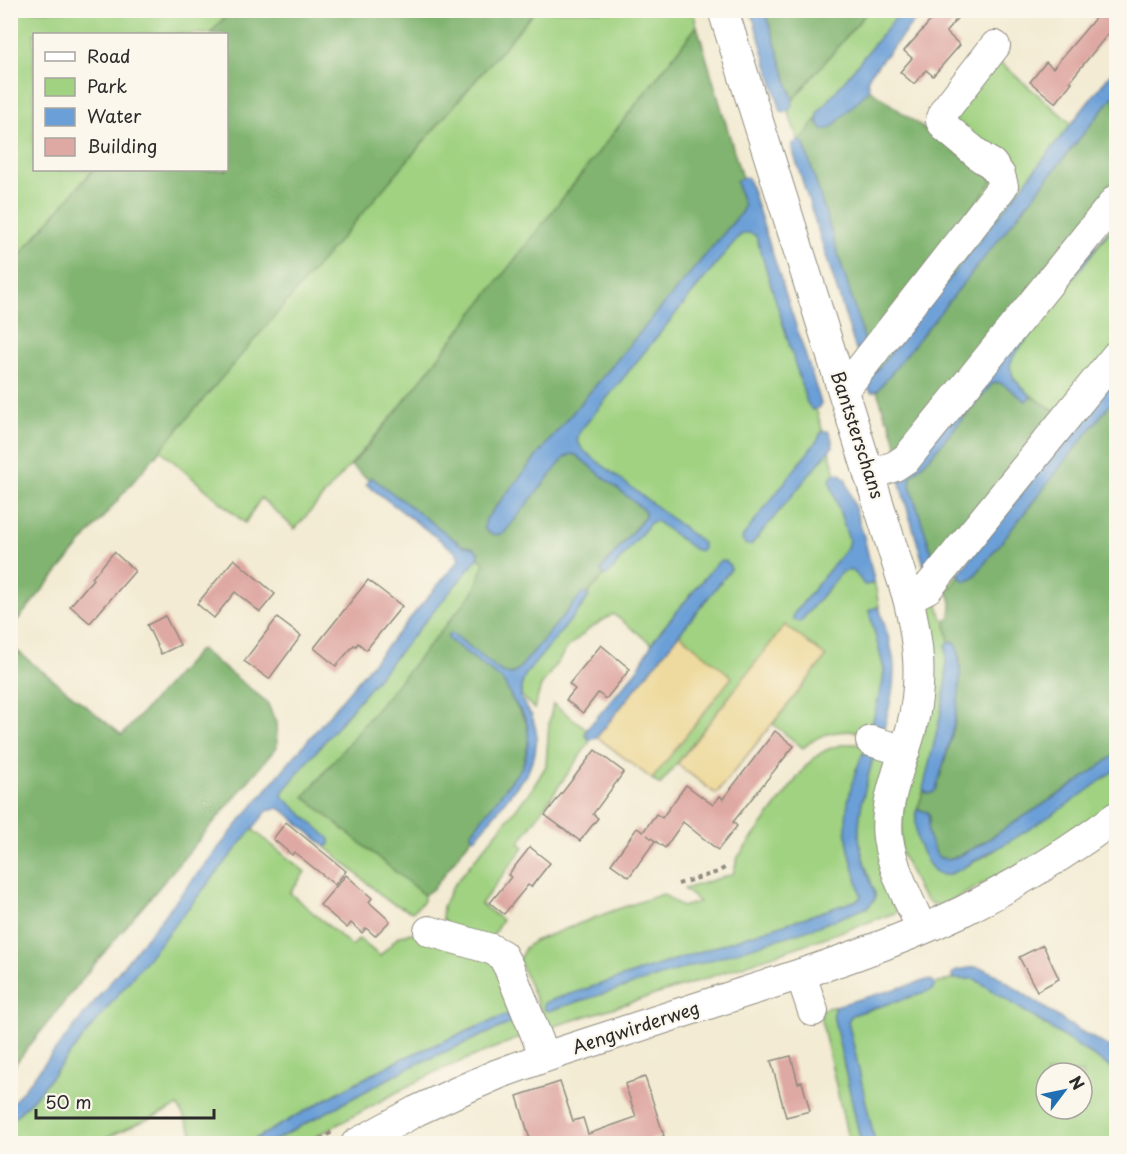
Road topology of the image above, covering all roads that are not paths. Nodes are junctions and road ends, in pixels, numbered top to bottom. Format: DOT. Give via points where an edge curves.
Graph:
graph roads {
  1 [pos="723,10"];
  2 [pos="995,46"];
  3 [pos="1116,200"];
  4 [pos="1116,356"];
  5 [pos="840,382"];
  6 [pos="869,475"];
  7 [pos="908,598"];
  8 [pos="872,741"];
  9 [pos="905,751"];
  10 [pos="1116,817"];
  11 [pos="922,929"];
  12 [pos="436,930"];
  13 [pos="801,975"];
  14 [pos="813,1011"];
  15 [pos="544,1057"];
  16 [pos="356,1143"];
  1 -- 5 [label="street, Bantsterschans"];
  2 -- 5 [label="street" via="945,110 941,121 992,164 1002,186 851,381"];
  3 -- 6 [label="street" via="907,458"];
  4 -- 7 [label="street" via="928,588"];
  5 -- 6 [label="street, Bantsterschans"];
  6 -- 7 [label="street, Bantsterschans"];
  7 -- 9 [label="street, Bantsterschans" via="919,671 918,696"];
  8 -- 9 [label="street"];
  9 -- 11 [label="street, Bantsterschans" via="887,818 888,837"];
  10 -- 11 [label="street, Aengwirderweg" via="1030,874"];
  11 -- 13 [label="street, Aengwirderweg"];
  12 -- 15 [label="street" via="491,949 509,945 510,968"];
  13 -- 14 [label="street"];
  13 -- 15 [label="street, Aengwirderweg"];
  15 -- 16 [label="street, Aengwirderweg" via="416,1111"];
}
